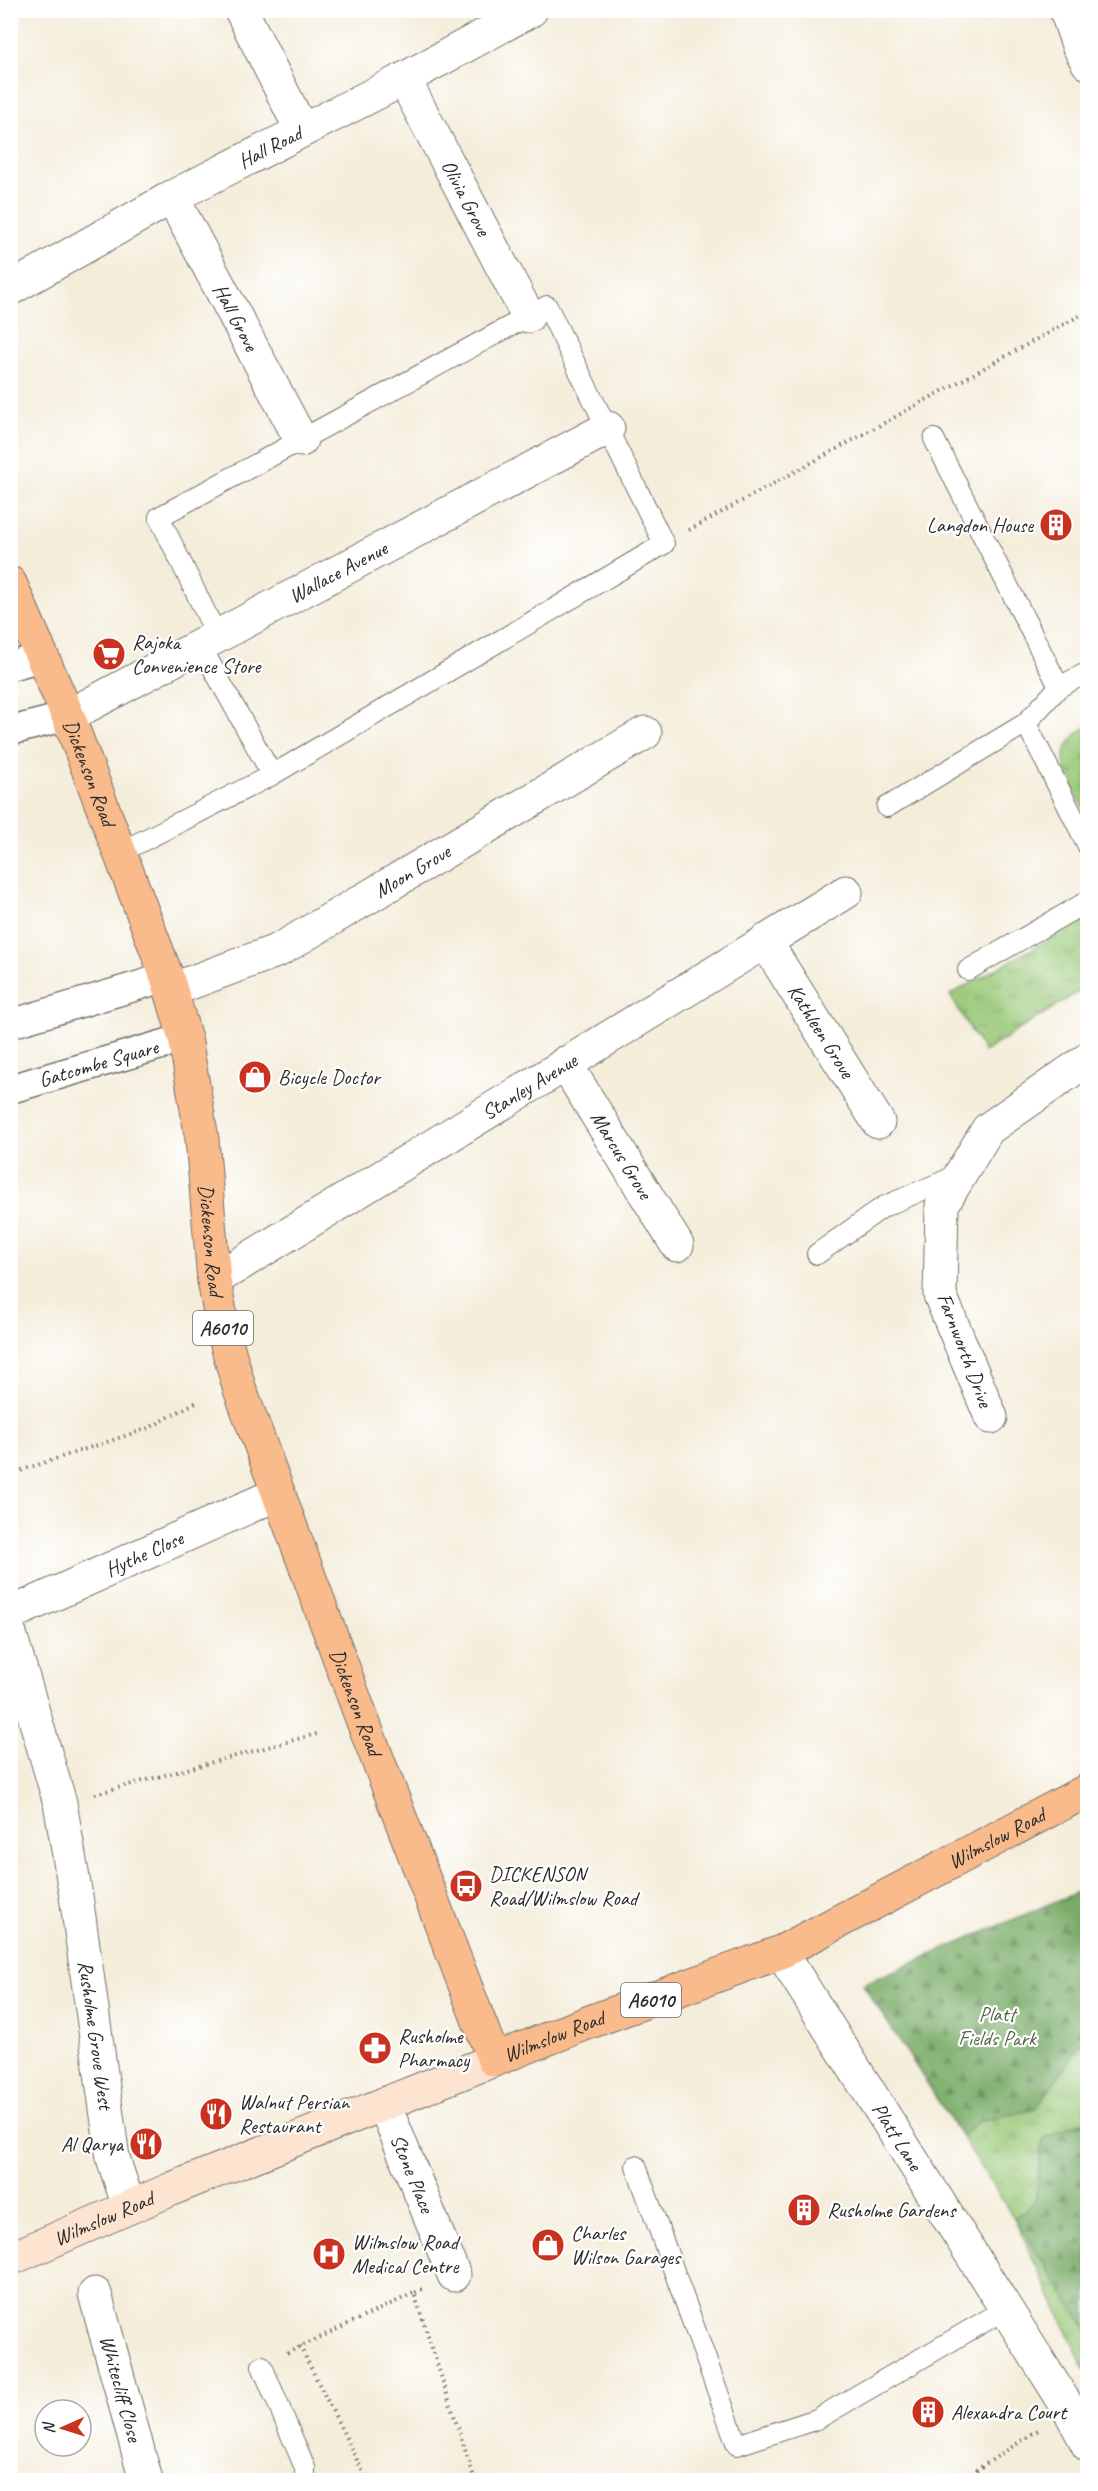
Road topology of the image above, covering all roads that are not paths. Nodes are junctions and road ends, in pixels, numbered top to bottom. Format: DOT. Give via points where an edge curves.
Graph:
graph roads {
  1 [pos="241,10"];
  2 [pos="531,10"];
  3 [pos="1066,10"];
  4 [pos="1084,48"];
  5 [pos="404,78"];
  6 [pos="301,129"];
  7 [pos="172,196"];
  8 [pos="10,289"];
  9 [pos="528,316"];
  10 [pos="608,428"];
  11 [pos="934,439"];
  12 [pos="301,440"];
  13 [pos="10,583"];
  14 [pos="209,640"];
  15 [pos="42,657"];
  16 [pos="10,666"];
  17 [pos="1088,672"];
  18 [pos="1059,687"];
  19 [pos="68,716"];
  20 [pos="1026,723"];
  21 [pos="10,731"];
  22 [pos="645,733"];
  23 [pos="272,775"];
  24 [pos="887,807"];
  25 [pos="1088,846"];
  26 [pos="119,853"];
  27 [pos="846,892"];
  28 [pos="1088,901"];
  29 [pos="765,941"];
  30 [pos="968,970"];
  31 [pos="169,983"];
  32 [pos="10,1024"];
  33 [pos="185,1038"];
  34 [pos="1088,1059"];
  35 [pos="566,1064"];
  36 [pos="10,1089"];
  37 [pos="878,1122"];
  38 [pos="961,1174"];
  39 [pos="677,1245"];
  40 [pos="818,1254"];
  41 [pos="214,1280"];
  42 [pos="991,1417"];
  43 [pos="278,1494"];
  44 [pos="10,1614"];
  45 [pos="10,1634"];
  46 [pos="1088,1790"];
  47 [pos="781,1952"];
  48 [pos="494,2060"];
  49 [pos="384,2104"];
  50 [pos="636,2166"];
  51 [pos="129,2207"];
  52 [pos="10,2259"];
  53 [pos="454,2275"];
  54 [pos="95,2294"];
  55 [pos="1006,2309"];
  56 [pos="262,2366"];
  57 [pos="1088,2445"];
  58 [pos="146,2481"];
  59 [pos="305,2481"];
  1 -- 6 [label="street"];
  2 -- 5 [label="street, Hall Road"];
  3 -- 4 [label="street"];
  5 -- 6 [label="street, Hall Road"];
  5 -- 9 [label="street, Olivia Grove"];
  6 -- 7 [label="street, Hall Road"];
  7 -- 8 [label="street, Hall Road"];
  7 -- 12 [label="street, Hall Grove"];
  9 -- 10 [label="lane" via="547,306"];
  9 -- 12 [label="lane"];
  10 -- 14 [label="street, Wallace Avenue"];
  10 -- 23 [label="lane" via="664,544"];
  11 -- 18 [label="lane"];
  12 -- 14 [label="lane" via="159,517"];
  13 -- 15 [label="highway, Dickenson Road / A6010"];
  14 -- 19 [label="street, Wallace Avenue"];
  14 -- 23 [label="lane"];
  15 -- 16 [label="street"];
  15 -- 19 [label="highway, Dickenson Road / A6010"];
  17 -- 18 [label="lane"];
  18 -- 20 [label="lane"];
  19 -- 21 [label="street"];
  19 -- 26 [label="highway, Dickenson Road / A6010"];
  20 -- 24 [label="lane"];
  20 -- 25 [label="lane"];
  22 -- 31 [label="street, Moon Grove" via="279,950"];
  23 -- 26 [label="lane"];
  26 -- 31 [label="highway, Dickenson Road / A6010"];
  27 -- 29 [label="street, Stanley Avenue"];
  28 -- 30 [label="lane"];
  29 -- 35 [label="street, Stanley Avenue"];
  29 -- 37 [label="street, Kathleen Grove"];
  31 -- 32 [label="street"];
  31 -- 33 [label="highway, Dickenson Road / A6010"];
  33 -- 36 [label="street, Gatcombe Square"];
  33 -- 41 [label="highway, Dickenson Road / A6010" via="202,1139"];
  34 -- 38 [label="street, Farnworth Drive" via="988,1129"];
  35 -- 39 [label="street, Marcus Grove"];
  35 -- 41 [label="street, Stanley Avenue"];
  38 -- 40 [label="lane" via="883,1207"];
  38 -- 42 [label="street, Farnworth Drive" via="942,1205 940,1295"];
  41 -- 43 [label="highway, Dickenson Road / A6010" via="238,1387"];
  43 -- 44 [label="street, Hythe Close"];
  43 -- 48 [label="highway, Dickenson Road / A6010"];
  45 -- 51 [label="street, Rusholme Grove West" via="60,1803 113,2158"];
  46 -- 47 [label="highway, Wilmslow Road / A6010"];
  47 -- 48 [label="highway, Wilmslow Road / A6010"];
  47 -- 55 [label="street, Platt Lane"];
  48 -- 49 [label="main road, Wilmslow Road"];
  49 -- 51 [label="main road, Wilmslow Road"];
  49 -- 53 [label="street, Stone Place"];
  50 -- 55 [label="lane" via="737,2445 817,2419"];
  51 -- 52 [label="main road, Wilmslow Road"];
  54 -- 58 [label="street, Whitecliff Close"];
  55 -- 57 [label="street, Platt Lane"];
  56 -- 59 [label="lane" via="306,2468"];
}
